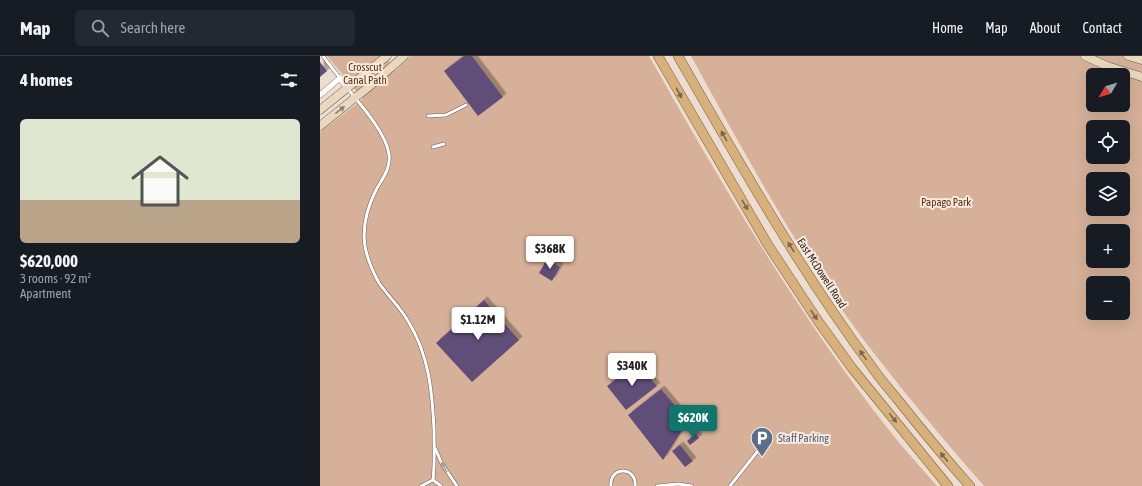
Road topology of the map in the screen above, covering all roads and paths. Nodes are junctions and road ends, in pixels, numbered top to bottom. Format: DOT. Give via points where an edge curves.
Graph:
graph roads {
  1 [pos="323,56"];
  2 [pos="387,56"];
  3 [pos="404,56"];
  4 [pos="658,56"];
  5 [pos="678,56"];
  6 [pos="1085,56"];
  7 [pos="1128,56"];
  8 [pos="1142,60"];
  9 [pos="1142,77"];
  10 [pos="340,78"];
  11 [pos="347,88"];
  12 [pos="320,95"];
  13 [pos="355,98"];
  14 [pos="466,105"];
  15 [pos="320,110"];
  16 [pos="428,116"];
  17 [pos="320,126"];
  18 [pos="444,144"];
  19 [pos="433,147"];
  20 [pos="434,446"];
  21 [pos="761,447"];
  22 [pos="433,480"];
  23 [pos="421,486"];
  24 [pos="441,486"];
  25 [pos="457,486"];
  26 [pos="612,486"];
  27 [pos="635,486"];
  28 [pos="657,486"];
  29 [pos="692,486"];
  30 [pos="730,486"];
  31 [pos="948,486"];
  32 [pos="970,486"];
  1 -- 10 [label="lane"];
  2 -- 11 [label="main road"];
  3 -- 13 [label="main road"];
  4 -- 31 [label="main road, one-way" via="768,244 818,321 852,368"];
  32 -- 5 [label="main road, East McDowell Road, one-way" via="872,368 831,310 750,181"];
  6 -- 9 [label="main road"];
  7 -- 8 [label="main road"];
  10 -- 11 [label="street"];
  10 -- 12 [label="street"];
  11 -- 13 [label="lane"];
  11 -- 15 [label="main road"];
  17 -- 13 [label="main road, one-way"];
  13 -- 20 [label="lane" via="382,136 389,154 386,172 368,208 365,247 379,283 408,321 427,365 432,391"];
  14 -- 16 [label="lane" via="446,114"];
  18 -- 19 [label="lane"];
  20 -- 22 [label="lane"];
  25 -- 20 [label="lane, one-way" via="442,464"];
  21 -- 30 [label="lane"];
  22 -- 23 [label="lane"];
  22 -- 24 [label="lane"];
  26 -- 27 [label="lane" via="613,477 623,471 633,476"];
  28 -- 29 [label="lane"];
}
